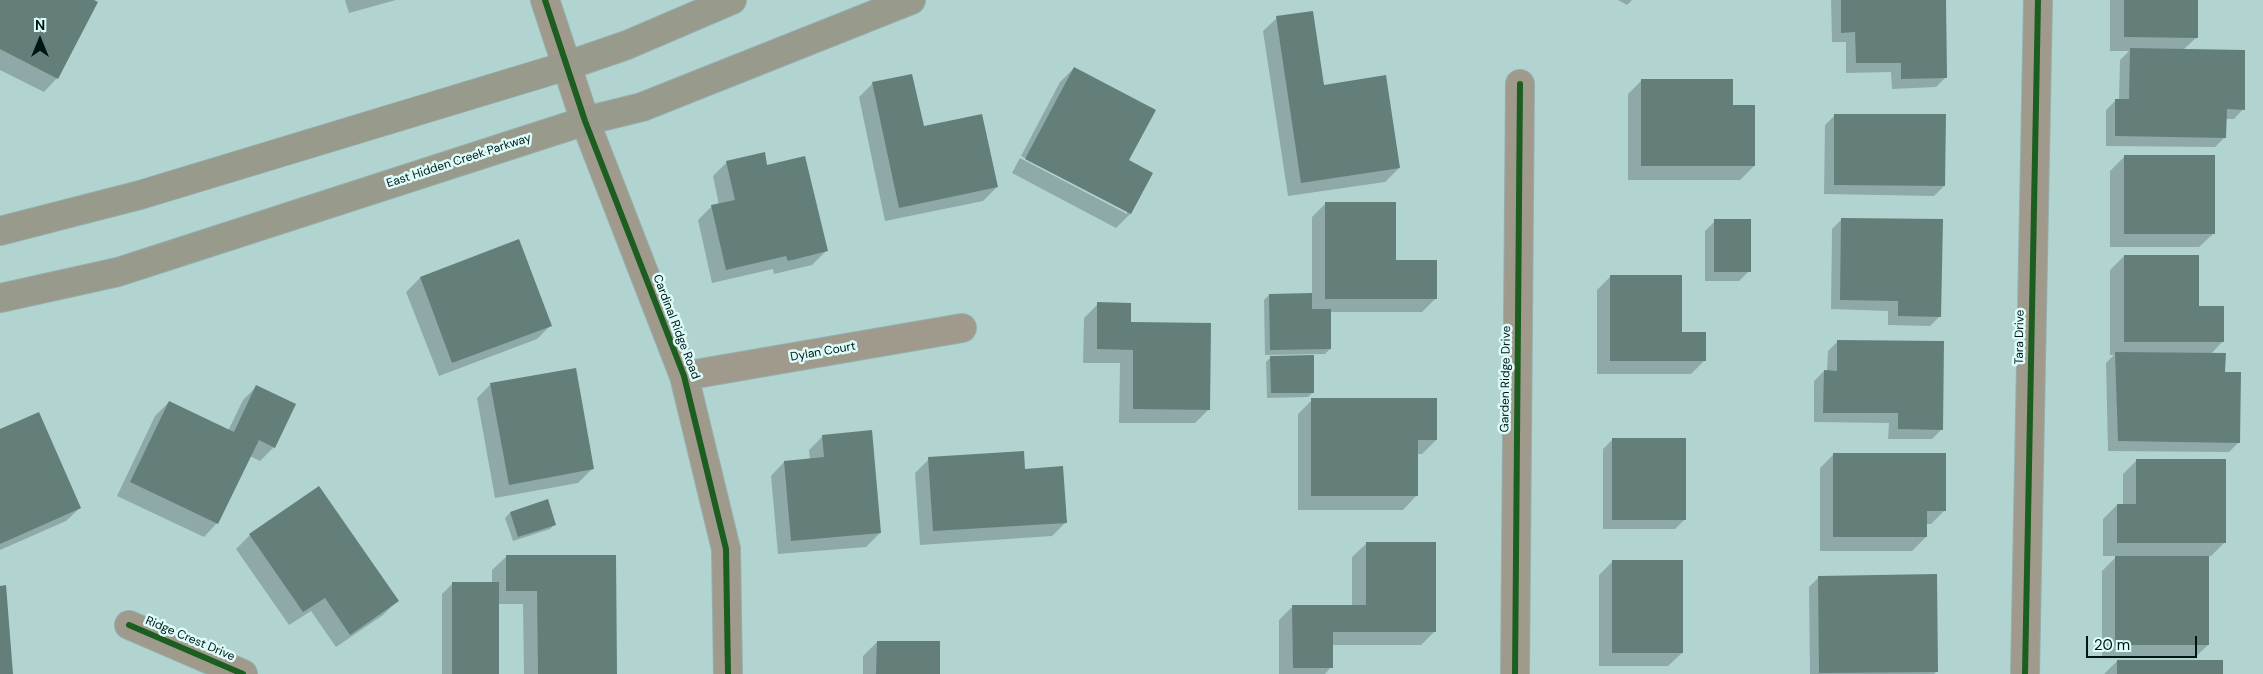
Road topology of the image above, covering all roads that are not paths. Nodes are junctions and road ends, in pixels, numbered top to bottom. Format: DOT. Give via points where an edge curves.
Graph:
graph roads {
  1 [pos="545,0"];
  2 [pos="732,0"];
  3 [pos="911,0"];
  4 [pos="2038,0"];
  5 [pos="566,66"];
  6 [pos="1520,84"];
  7 [pos="585,121"];
  8 [pos="0,231"];
  9 [pos="0,298"];
  10 [pos="962,328"];
  11 [pos="684,376"];
  12 [pos="129,625"];
  13 [pos="243,674"];
  14 [pos="728,674"];
  15 [pos="1515,674"];
  16 [pos="2025,674"];
  1 -- 5 [label="street, Cardinal Ridge Road"];
  2 -- 5 [label="main road" via="627,45"];
  3 -- 7 [label="main road, East Hidden Creek Parkway" via="642,107"];
  4 -- 16 [label="street, Tara Drive"];
  5 -- 7 [label="street, Cardinal Ridge Road"];
  5 -- 8 [label="main road" via="140,195"];
  6 -- 15 [label="street, Garden Ridge Drive"];
  7 -- 9 [label="main road, East Hidden Creek Parkway" via="118,272"];
  7 -- 11 [label="street, Cardinal Ridge Road"];
  10 -- 11 [label="street, Dylan Court"];
  11 -- 14 [label="street, Cardinal Ridge Road" via="726,548"];
  12 -- 13 [label="street, Ridge Crest Drive"];
}
